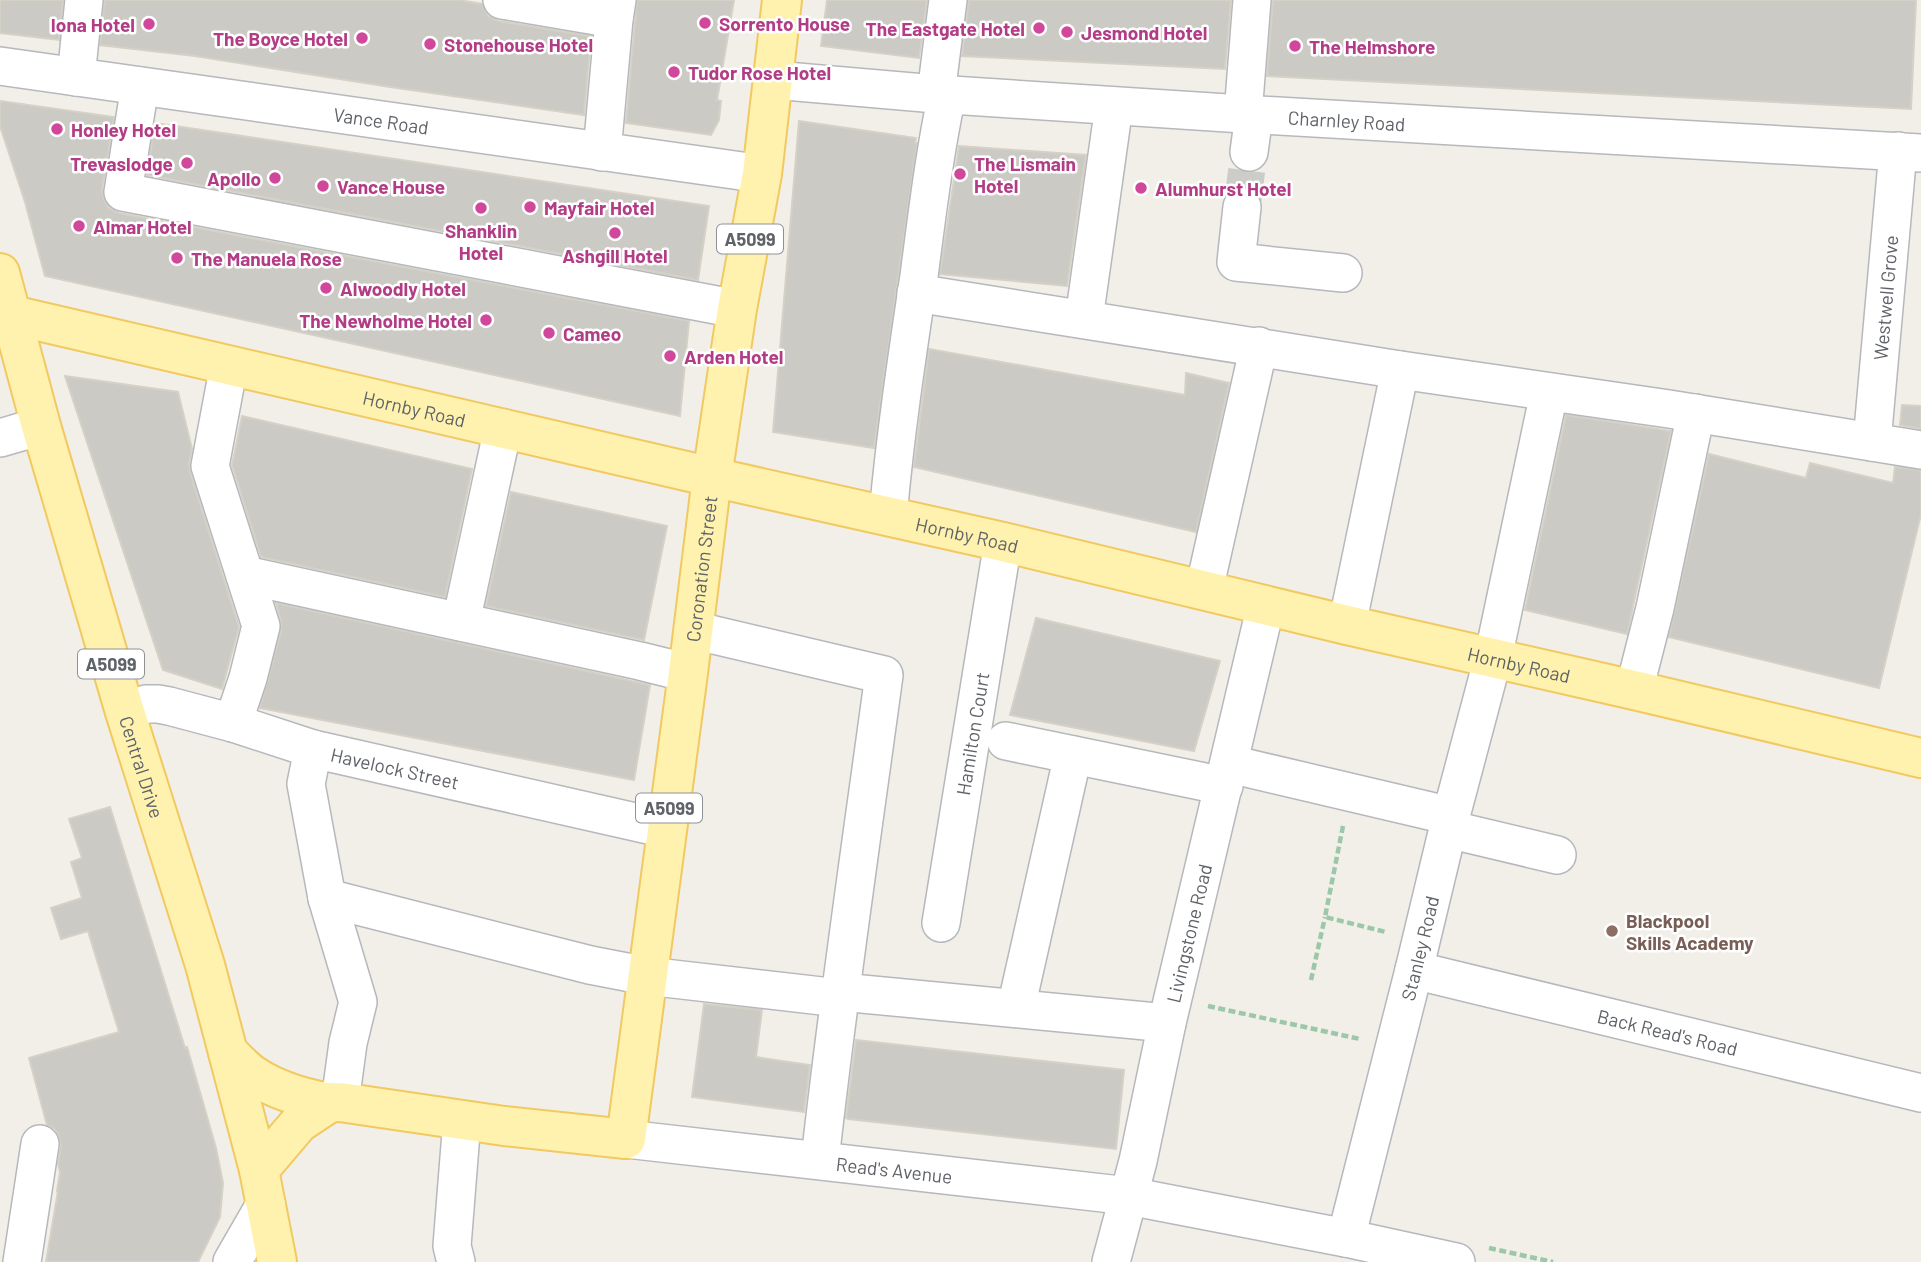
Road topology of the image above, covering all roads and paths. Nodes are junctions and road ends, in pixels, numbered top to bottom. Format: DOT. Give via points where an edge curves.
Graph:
graph roads {
  1 [pos="84,0"];
  2 [pos="502,0"];
  3 [pos="782,0"];
  4 [pos="947,0"];
  5 [pos="1252,0"];
  6 [pos="615,10"];
  7 [pos="0,66"];
  8 [pos="76,77"];
  9 [pos="774,80"];
  10 [pos="140,86"];
  11 [pos="942,95"];
  12 [pos="1114,106"];
  13 [pos="1248,114"];
  14 [pos="602,152"];
  15 [pos="1249,152"];
  16 [pos="1909,152"];
  17 [pos="762,174"];
  18 [pos="1242,207"];
  19 [pos="0,273"];
  20 [pos="1343,273"];
  21 [pos="916,293"];
  22 [pos="737,309"];
  23 [pos="12,315"];
  24 [pos="1084,318"];
  25 [pos="1259,346"];
  26 [pos="229,365"];
  27 [pos="1400,370"];
  28 [pos="1549,393"];
  29 [pos="1696,414"];
  30 [pos="41,426"];
  31 [pos="503,428"];
  32 [pos="0,438"];
  33 [pos="1872,442"];
  34 [pos="1921,450"];
  35 [pos="712,477"];
  36 [pos="888,516"];
  37 [pos="1003,542"];
  38 [pos="245,575"];
  39 [pos="1204,590"];
  40 [pos="1266,605"];
  41 [pos="461,622"];
  42 [pos="1348,625"];
  43 [pos="693,630"];
  44 [pos="1493,658"];
  45 [pos="688,673"];
  46 [pos="1634,690"];
  47 [pos="125,712"];
  48 [pos="233,723"];
  49 [pos="1006,741"];
  50 [pos="313,749"];
  51 [pos="1073,755"];
  52 [pos="1921,758"];
  53 [pos="1227,775"];
  54 [pos="1351,792"];
  55 [pos="1449,822"];
  56 [pos="666,829"];
  57 [pos="1557,855"];
  58 [pos="327,898"];
  59 [pos="1325,917"];
  60 [pos="941,923"];
  61 [pos="1418,955"];
  62 [pos="647,976"];
  63 [pos="1311,980"];
  64 [pos="840,995"];
  65 [pos="1016,1008"];
  66 [pos="1170,1011"];
  67 [pos="1395,1046"];
  68 [pos="228,1052"];
  69 [pos="1921,1093"];
  70 [pos="335,1103"];
  71 [pos="462,1120"];
  72 [pos="626,1139"];
  73 [pos="40,1144"];
  74 [pos="820,1160"];
  75 [pos="262,1186"];
  76 [pos="1129,1196"];
  77 [pos="1346,1238"];
  78 [pos="22,1262"];
  79 [pos="232,1262"];
  80 [pos="277,1262"];
  81 [pos="456,1262"];
  82 [pos="1111,1262"];
  83 [pos="1455,1262"];
  1 -- 8 [label="street"];
  2 -- 6 [label="street"];
  3 -- 9 [label="main road, Coronation Street / A5099"];
  4 -- 11 [label="street"];
  5 -- 13 [label="street"];
  6 -- 14 [label="street"];
  7 -- 8 [label="street, Vance Road"];
  8 -- 10 [label="street, Vance Road"];
  9 -- 11 [label="street, Charnley Road"];
  9 -- 17 [label="main road, Coronation Street / A5099"];
  10 -- 14 [label="street, Vance Road"];
  10 -- 22 [label="street" via="123,192"];
  11 -- 12 [label="street, Charnley Road"];
  11 -- 21 [label="street"];
  12 -- 13 [label="street, Charnley Road"];
  12 -- 24 [label="street"];
  13 -- 15 [label="street"];
  13 -- 16 [label="street, Charnley Road"];
  14 -- 17 [label="street, Vance Road"];
  16 -- 33 [label="street, Westwell Grove"];
  17 -- 22 [label="main road, Coronation Street / A5099"];
  18 -- 20 [label="street" via="1236,262"];
  19 -- 23 [label="main road, Central Drive / A5099"];
  21 -- 24 [label="street"];
  21 -- 36 [label="street"];
  22 -- 35 [label="main road, Coronation Street / A5099"];
  23 -- 26 [label="main road, Hornby Road"];
  23 -- 30 [label="main road, Central Drive / A5099"];
  24 -- 25 [label="street"];
  25 -- 27 [label="street"];
  25 -- 39 [label="street"];
  26 -- 31 [label="main road, Hornby Road"];
  26 -- 38 [label="street" via="210,467"];
  27 -- 28 [label="street"];
  27 -- 42 [label="street"];
  28 -- 29 [label="street"];
  28 -- 44 [label="street, Stanley Road"];
  29 -- 33 [label="street"];
  29 -- 46 [label="street"];
  30 -- 32 [label="street"];
  30 -- 47 [label="main road, Central Drive / A5099"];
  31 -- 35 [label="main road, Hornby Road"];
  31 -- 41 [label="street"];
  33 -- 34 [label="street"];
  35 -- 36 [label="main road, Hornby Road"];
  35 -- 43 [label="main road, Coronation Street / A5099"];
  36 -- 37 [label="main road, Hornby Road"];
  37 -- 39 [label="main road, Hornby Road"];
  37 -- 60 [label="street, Hamilton Court"];
  38 -- 41 [label="street"];
  38 -- 48 [label="street" via="261,626"];
  39 -- 40 [label="main road, Hornby Road"];
  40 -- 42 [label="main road, Hornby Road"];
  40 -- 53 [label="street, Livingstone Road"];
  41 -- 45 [label="street"];
  42 -- 44 [label="main road, Hornby Road"];
  43 -- 45 [label="main road, Coronation Street / A5099"];
  43 -- 64 [label="street" via="884,675"];
  44 -- 46 [label="main road, Hornby Road"];
  44 -- 55 [label="street, Stanley Road"];
  45 -- 56 [label="main road, Coronation Street / A5099"];
  46 -- 52 [label="main road, Hornby Road"];
  47 -- 48 [label="street, Havelock Street" via="158,704"];
  47 -- 68 [label="main road, Central Drive / A5099"];
  48 -- 50 [label="street, Havelock Street"];
  49 -- 51 [label="street"];
  50 -- 56 [label="street, Havelock Street"];
  50 -- 58 [label="street" via="306,784"];
  51 -- 53 [label="street"];
  51 -- 65 [label="street"];
  53 -- 54 [label="street"];
  53 -- 66 [label="street, Livingstone Road"];
  54 -- 55 [label="street"];
  54 -- 59 [label="path"];
  55 -- 57 [label="street"];
  55 -- 61 [label="street, Stanley Road"];
  56 -- 62 [label="main road, Coronation Street / A5099"];
  58 -- 62 [label="street"];
  58 -- 70 [label="street" via="358,1002"];
  59 -- 61 [label="path"];
  59 -- 63 [label="path"];
  61 -- 67 [label="street, Stanley Road"];
  61 -- 69 [label="street, Back Read's Road"];
  62 -- 64 [label="street"];
  62 -- 72 [label="main road, Coronation Street / A5099"];
  64 -- 65 [label="street"];
  64 -- 74 [label="street"];
  65 -- 66 [label="street"];
  66 -- 67 [label="path"];
  66 -- 76 [label="street, Livingstone Road"];
  67 -- 77 [label="street, Stanley Road"];
  68 -- 70 [label="main road, Read's Avenue" via="255,1076"];
  68 -- 75 [label="main road, Central Drive / A5099"];
  70 -- 71 [label="main road, Read's Avenue"];
  70 -- 75 [label="main road" via="299,1123"];
  71 -- 72 [label="main road, Read's Avenue"];
  71 -- 81 [label="street" via="452,1246"];
  72 -- 74 [label="street, Read's Avenue"];
  73 -- 78 [label="street"];
  74 -- 76 [label="street, Read's Avenue"];
  75 -- 79 [label="street"];
  75 -- 80 [label="main road, Central Drive / A5099"];
  76 -- 77 [label="street, Read's Avenue"];
  76 -- 82 [label="street, Livingstone Road"];
  77 -- 83 [label="street, Read's Avenue"];
}
